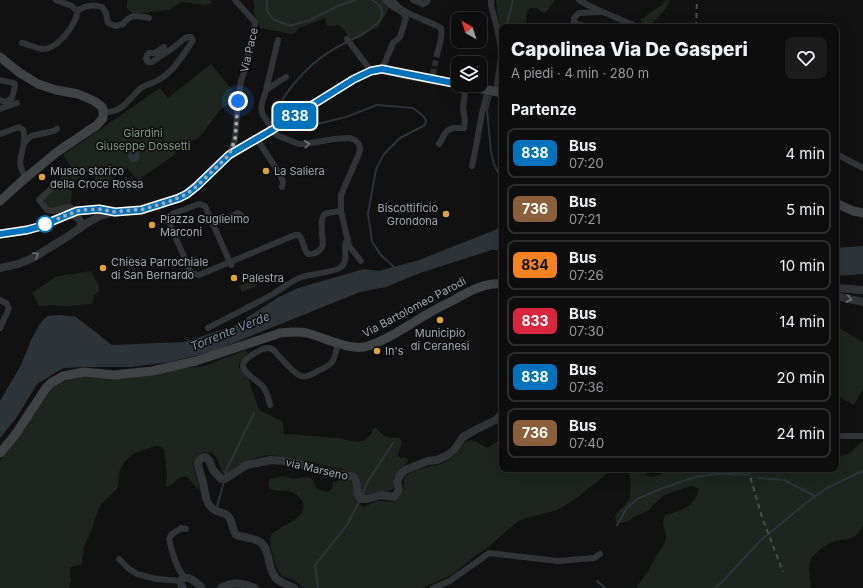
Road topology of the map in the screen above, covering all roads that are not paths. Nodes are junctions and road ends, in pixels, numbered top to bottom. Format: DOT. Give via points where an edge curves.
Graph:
graph roads {
  1 [pos="56,0"];
  2 [pos="235,0"];
  3 [pos="385,0"];
  4 [pos="393,0"];
  5 [pos="413,0"];
  6 [pos="428,0"];
  7 [pos="491,0"];
  8 [pos="579,0"];
  9 [pos="77,11"];
  10 [pos="603,12"];
  11 [pos="149,18"];
  12 [pos="576,24"];
  13 [pos="631,24"];
  14 [pos="499,34"];
  15 [pos="347,39"];
  16 [pos="278,40"];
  17 [pos="22,42"];
  18 [pos="164,47"];
  19 [pos="438,54"];
  20 [pos="0,57"];
  21 [pos="382,69"];
  22 [pos="371,71"];
  23 [pos="499,72"];
  24 [pos="286,77"];
  25 [pos="0,80"];
  26 [pos="451,82"];
  27 [pos="266,90"];
  28 [pos="462,92"];
  29 [pos="496,92"];
  30 [pos="0,100"];
  31 [pos="17,103"];
  32 [pos="0,109"];
  33 [pos="103,113"];
  34 [pos="275,128"];
  35 [pos="57,129"];
  36 [pos="0,134"];
  37 [pos="257,139"];
  38 [pos="24,143"];
  39 [pos="439,144"];
  40 [pos="229,155"];
  41 [pos="839,156"];
  42 [pos="472,166"];
  43 [pos="863,168"];
  44 [pos="26,178"];
  45 [pos="55,185"];
  46 [pos="282,187"];
  47 [pos="0,201"];
  48 [pos="839,204"];
  49 [pos="341,211"];
  50 [pos="74,212"];
  51 [pos="115,212"];
  52 [pos="863,213"];
  53 [pos="241,214"];
  54 [pos="214,224"];
  55 [pos="80,228"];
  56 [pos="0,234"];
  57 [pos="348,239"];
  58 [pos="361,261"];
  59 [pos="230,263"];
  60 [pos="0,268"];
  61 [pos="499,284"];
  62 [pos="839,288"];
  63 [pos="863,290"];
  64 [pos="839,297"];
  65 [pos="0,300"];
  66 [pos="863,302"];
  67 [pos="0,328"];
  68 [pos="208,328"];
  69 [pos="338,344"];
  70 [pos="270,405"];
  71 [pos="499,417"];
  72 [pos="839,436"];
  73 [pos="863,436"];
  74 [pos="0,453"];
  75 [pos="186,529"];
  76 [pos="600,554"];
  77 [pos="119,559"];
  78 [pos="183,582"];
  79 [pos="202,588"];
  80 [pos="221,588"];
  81 [pos="255,588"];
  82 [pos="294,588"];
  83 [pos="433,588"];
  1 -- 9 [label="street" via="72,6"];
  2 -- 40 [label="street, Via Pace" via="255,22 241,81 235,140"];
  3 -- 21 [label="street" via="404,13 406,18 400,37 393,43"];
  4 -- 19 [label="street" via="405,10 441,28"];
  5 -- 6 [label="street" via="423,4"];
  7 -- 14 [label="street"];
  8 -- 10 [label="street"];
  9 -- 11 [label="street" via="93,6 102,7 108,22 115,26 123,24 133,16"];
  9 -- 17 [label="street" via="75,22 54,45 43,50"];
  10 -- 12 [label="street" via="579,13 574,18"];
  10 -- 13 [label="street"];
  15 -- 22 [label="street"];
  16 -- 27 [label="street"];
  18 -- 33 [label="street" via="155,53 149,53 146,59 148,62 152,62 187,37 193,40 166,75 141,88 119,110"];
  20 -- 33 [label="main road" via="38,84 78,94 94,101 101,106"];
  21 -- 22 [label="main road"];
  21 -- 26 [label="main road"];
  22 -- 34 [label="main road"];
  23 -- 29 [label="street"];
  24 -- 27 [label="street"];
  25 -- 30 [label="street" via="15,84 12,98 6,102"];
  27 -- 34 [label="street" via="261,112"];
  28 -- 39 [label="street" via="464,128 446,131"];
  29 -- 42 [label="street" via="482,113"];
  31 -- 32 [label="street"];
  33 -- 44 [label="main road" via="103,118 97,125 57,152"];
  34 -- 37 [label="main road"];
  34 -- 49 [label="street, one-way" via="279,137 299,144 350,138 359,144 358,156 341,195"];
  35 -- 38 [label="street" via="31,136"];
  36 -- 38 [label="street" via="14,128 22,128"];
  37 -- 40 [label="main road"];
  37 -- 46 [label="street" via="281,176"];
  38 -- 44 [label="street" via="21,167"];
  40 -- 51 [label="main road" via="187,194 144,209"];
  41 -- 43 [label="street"];
  44 -- 47 [label="main road"];
  45 -- 50 [label="street" via="39,200 47,210 53,212 70,207"];
  48 -- 52 [label="main road"];
  49 -- 57 [label="street"];
  49 -- 59 [label="street" via="323,216 323,245 319,252 308,254 300,235 295,235"];
  50 -- 51 [label="main road" via="99,209"];
  50 -- 55 [label="street" via="80,220"];
  50 -- 56 [label="main road" via="38,227"];
  51 -- 55 [label="street" via="100,216"];
  53 -- 54 [label="street"];
  54 -- 59 [label="street"];
  54 -- 59 [label="street" via="206,206 199,204 170,216 172,229 191,273 199,275"];
  60 -- 55 [label="street, one-way" via="33,258"];
  57 -- 58 [label="street" via="349,246"];
  57 -- 68 [label="street" via="344,245 346,259 339,268 301,277"];
  61 -- 69 [label="main road, Via Bartolomeo Parodi" via="473,289 393,335 364,348"];
  62 -- 63 [label="street"];
  64 -- 66 [label="street, one-way"];
  65 -- 67 [label="street" via="9,308"];
  69 -- 70 [label="street" via="332,363 306,376 295,373 274,350 269,348 246,359 243,367 264,387"];
  69 -- 74 [label="main road, Via Bartolomeo Parodi" via="307,333 280,333 196,361 152,371 114,375 84,372 63,376 46,388"];
  71 -- 82 [label="street, via Marseno" via="463,437 448,455 405,470 397,482 398,493 394,497 381,495 360,499 357,480 354,477 286,461 271,460 247,465 221,479 213,470 208,458 201,458 198,464 211,508 228,516 236,535 255,539 262,544 275,577"];
  72 -- 73 [label="street"];
  75 -- 78 [label="street" via="181,528 169,539"];
  76 -- 83 [label="street" via="594,558 558,561 489,553 450,581"];
  77 -- 78 [label="street" via="137,574"];
  78 -- 79 [label="street" via="192,580"];
  80 -- 81 [label="street" via="230,583"];
}
